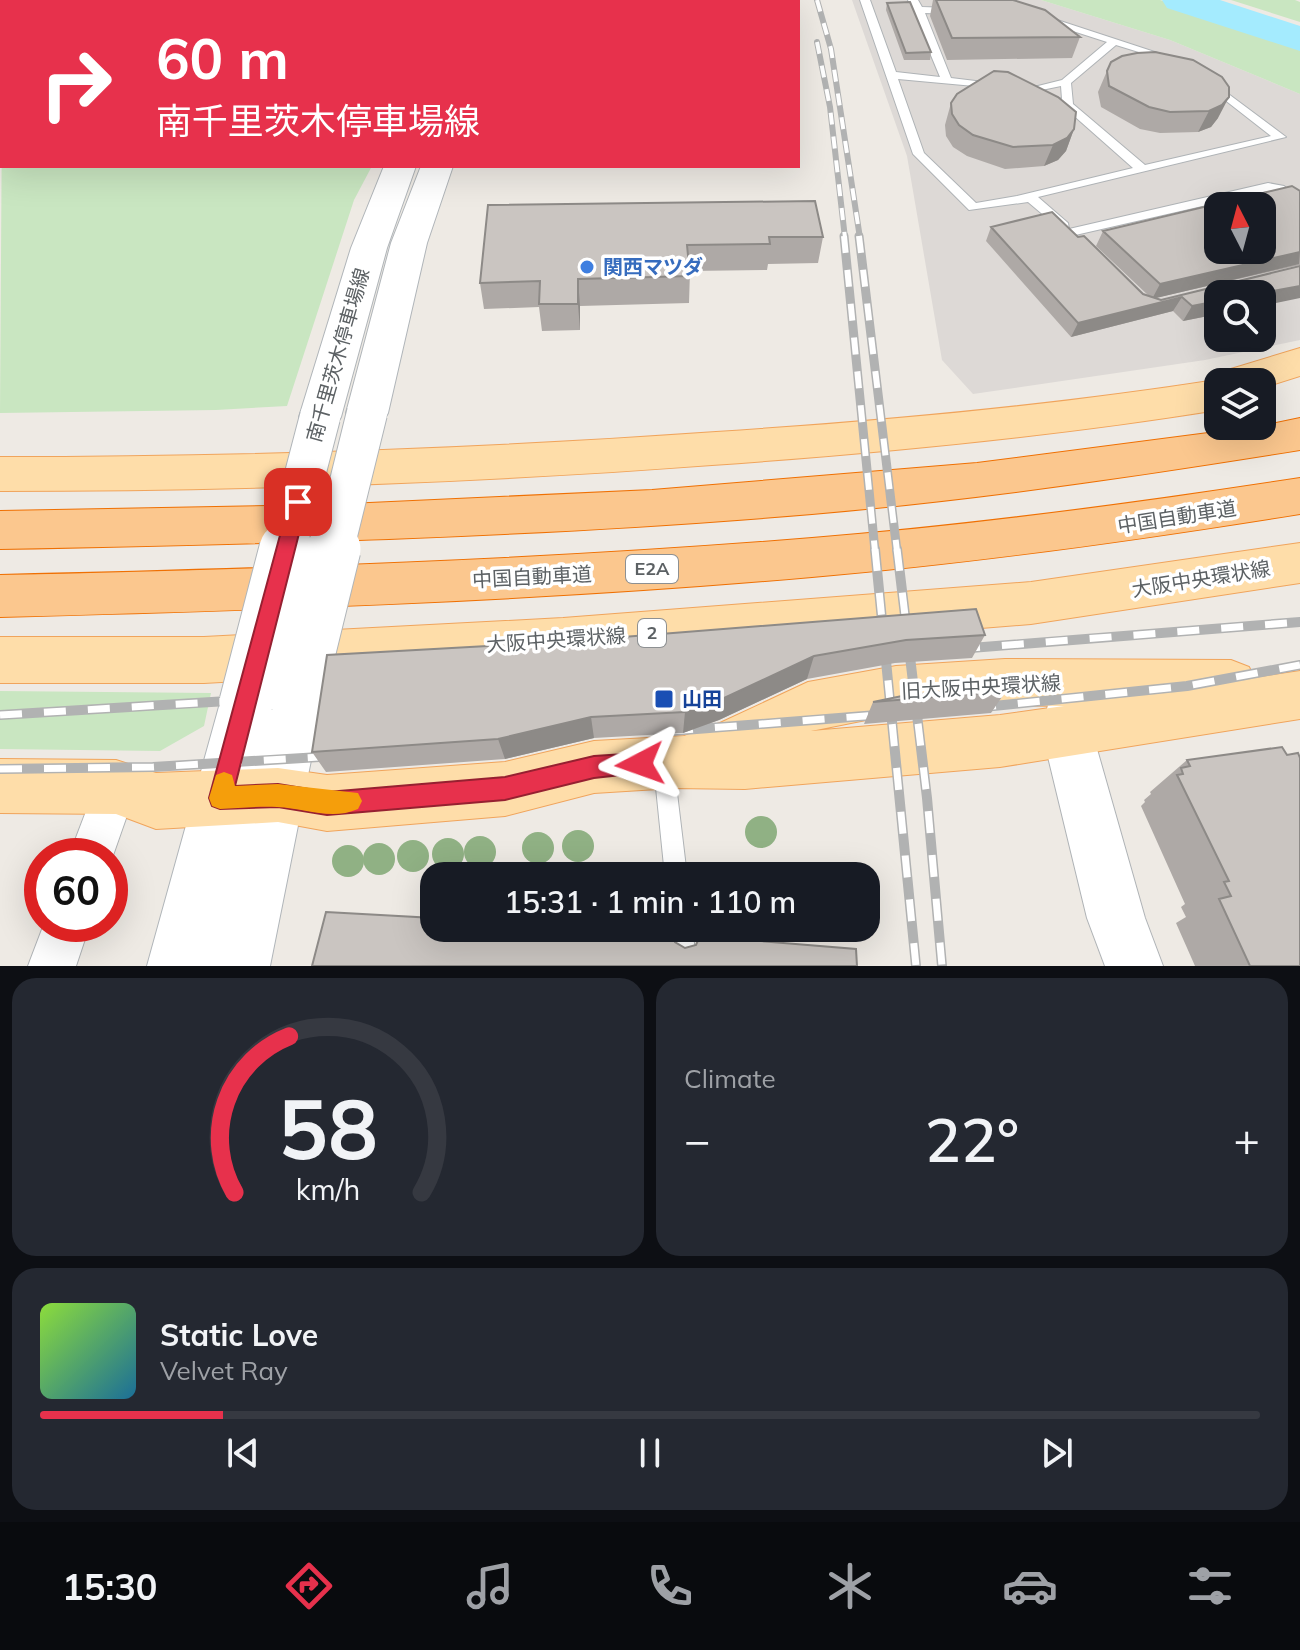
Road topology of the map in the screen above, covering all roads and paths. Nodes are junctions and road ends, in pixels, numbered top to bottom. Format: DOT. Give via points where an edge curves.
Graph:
graph roads {
  1 [pos="865,0"];
  2 [pos="916,5"];
  3 [pos="966,12"];
  4 [pos="1028,14"];
  5 [pos="1115,41"];
  6 [pos="1182,62"];
  7 [pos="1195,72"];
  8 [pos="894,75"];
  9 [pos="947,81"];
  10 [pos="1066,82"];
  11 [pos="1001,87"];
  12 [pos="1014,88"];
  13 [pos="1027,90"];
  14 [pos="1068,105"];
  15 [pos="399,168"];
  16 [pos="436,168"];
  17 [pos="1141,168"];
  18 [pos="1023,197"];
  19 [pos="1300,205"];
  20 [pos="1071,232"];
  21 [pos="1082,243"];
  22 [pos="1300,362"];
  23 [pos="1276,369"];
  24 [pos="1300,382"];
  25 [pos="1276,386"];
  26 [pos="1204,391"];
  27 [pos="1204,397"];
  28 [pos="1161,405"];
  29 [pos="1300,434"];
  30 [pos="0,474"];
  31 [pos="1300,496"];
  32 [pos="0,530"];
  33 [pos="1300,563"];
  34 [pos="1300,589"];
  35 [pos="0,596"];
  36 [pos="1031,603"];
  37 [pos="0,660"];
  38 [pos="1097,682"];
  39 [pos="1300,687"];
  40 [pos="1300,695"];
  41 [pos="272,701"];
  42 [pos="1066,728"];
  43 [pos="669,762"];
  44 [pos="0,786"];
  45 [pos="116,787"];
  46 [pos="278,795"];
  47 [pos="220,798"];
  48 [pos="98,838"];
  49 [pos="675,862"];
  50 [pos="61,942"];
  51 [pos="683,942"];
  52 [pos="684,951"];
  53 [pos="52,966"];
  54 [pos="178,966"];
  55 [pos="239,966"];
  56 [pos="1134,966"];
  1 -- 8 [label="lane"];
  2 -- 3 [label="lane"];
  2 -- 9 [label="lane"];
  4 -- 5 [label="lane"];
  5 -- 6 [label="lane"];
  5 -- 10 [label="lane"];
  7 -- 17 [label="lane" via="1280,137"];
  8 -- 9 [label="lane"];
  8 -- 18 [label="lane" via="919,154 973,207"];
  9 -- 11 [label="lane"];
  10 -- 13 [label="lane"];
  10 -- 14 [label="lane"];
  12 -- 13 [label="lane"];
  13 -- 14 [label="lane"];
  14 -- 17 [label="lane"];
  15 -- 41 [label="main road, 南千里茨木停車場線, bridge" via="369,248 320,417"];
  16 -- 41 [label="main road, 南千里茨木停車場線, bridge" via="409,243 367,413"];
  17 -- 18 [label="lane"];
  18 -- 20 [label="lane" via="1036,201"];
  19 -- 20 [label="lane" via="1280,189 1268,187"];
  20 -- 21 [label="lane"];
  22 -- 23 [label="main road"];
  24 -- 25 [label="main road"];
  26 -- 28 [label="main road"];
  27 -- 28 [label="main road"];
  28 -- 30 [label="main road" via="941,431 560,461 268,472"];
  29 -- 32 [label="highway" via="938,486 541,514"];
  31 -- 35 [label="highway, 中国自動車道 / E2A" via="954,546 607,573"];
  33 -- 36 [label="main road, 大阪中央環状線 / 2"];
  34 -- 36 [label="main road, 2"];
  36 -- 37 [label="main road, 大阪中央環状線 / 2" via="516,643 204,660"];
  38 -- 39 [label="main road, 旧大阪中央環状線"];
  38 -- 42 [label="street" via="1076,695"];
  38 -- 43 [label="main road, 旧大阪中央環状線" via="896,690 808,706 727,747"];
  40 -- 42 [label="main road, 旧大阪中央環状線"];
  41 -- 46 [label="main road, 南千里茨木停車場線"];
  41 -- 47 [label="main road, 南千里茨木停車場線"];
  42 -- 43 [label="main road, 旧大阪中央環状線" via="1000,741 856,755"];
  42 -- 56 [label="street" via="1116,918"];
  43 -- 46 [label="main road, 旧大阪中央環状線" via="594,767 505,789 327,803"];
  43 -- 49 [label="lane"];
  44 -- 45 [label="main road, 旧大阪中央環状線"];
  45 -- 47 [label="main road, 旧大阪中央環状線" via="156,801"];
  45 -- 48 [label="street"];
  46 -- 47 [label="main road, 旧大阪中央環状線"];
  46 -- 55 [label="main road, 南千里茨木停車場線"];
  47 -- 54 [label="main road, 南千里茨木停車場線"];
  50 -- 53 [label="street"];
  51 -- 52 [label="lane"];
}
